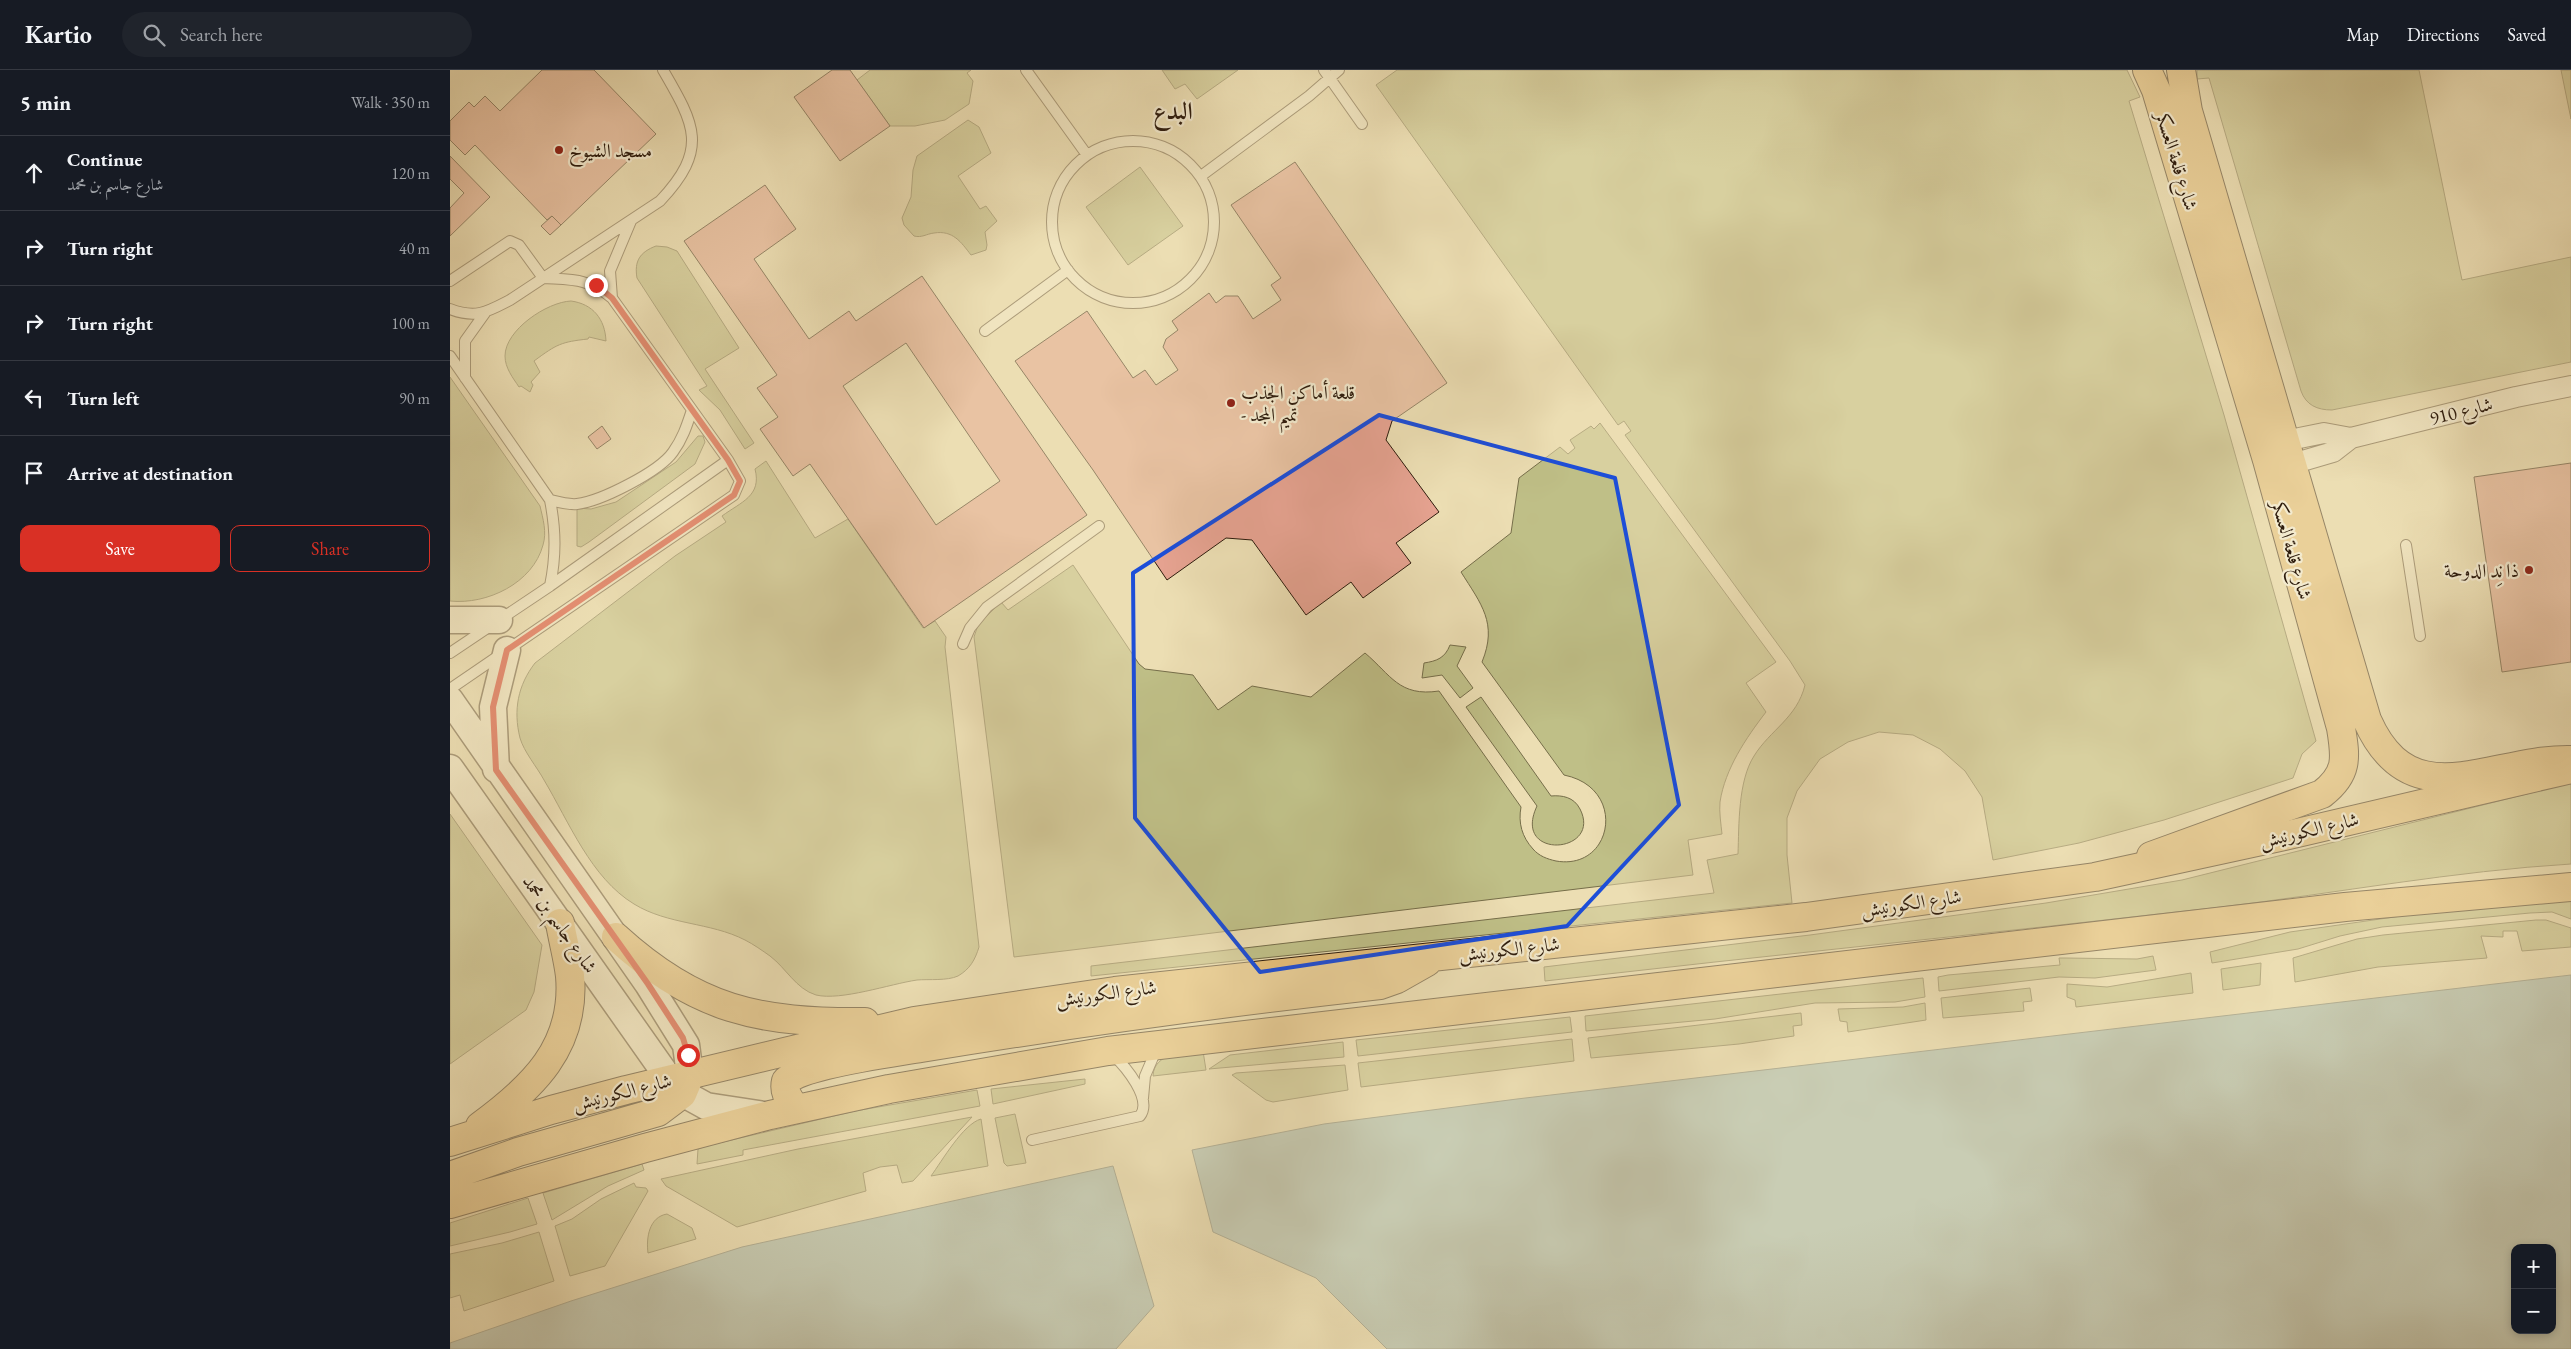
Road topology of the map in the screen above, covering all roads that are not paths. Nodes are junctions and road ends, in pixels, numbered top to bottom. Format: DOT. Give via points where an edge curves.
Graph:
graph roads {
  1 [pos="663,70"];
  2 [pos="1026,70"];
  3 [pos="1339,70"];
  4 [pos="2147,70"];
  5 [pos="2181,70"];
  6 [pos="1326,74"];
  7 [pos="1362,124"];
  8 [pos="1087,155"];
  9 [pos="1201,176"];
  10 [pos="631,220"];
  11 [pos="1068,270"];
  12 [pos="543,278"];
  13 [pos="450,281"];
  14 [pos="612,298"];
  15 [pos="450,308"];
  16 [pos="485,313"];
  17 [pos="985,331"];
  18 [pos="450,356"];
  19 [pos="465,378"];
  20 [pos="2571,386"];
  21 [pos="692,410"];
  22 [pos="2283,455"];
  23 [pos="728,460"];
  24 [pos="550,500"];
  25 [pos="1099,526"];
  26 [pos="2406,545"];
  27 [pos="550,586"];
  28 [pos="450,620"];
  29 [pos="499,620"];
  30 [pos="2420,636"];
  31 [pos="963,644"];
  32 [pos="507,650"];
  33 [pos="450,652"];
  34 [pos="450,690"];
  35 [pos="450,700"];
  36 [pos="2571,760"];
  37 [pos="450,768"];
  38 [pos="2571,768"];
  39 [pos="496,770"];
  40 [pos="450,783"];
  41 [pos="472,800"];
  42 [pos="2095,877"];
  43 [pos="2571,887"];
  44 [pos="560,924"];
  45 [pos="616,937"];
  46 [pos="1437,956"];
  47 [pos="914,1021"];
  48 [pos="1160,1044"];
  49 [pos="1108,1051"];
  50 [pos="681,1083"];
  51 [pos="1142,1099"];
  52 [pos="796,1109"];
  53 [pos="770,1115"];
  54 [pos="456,1140"];
  55 [pos="1032,1140"];
  56 [pos="450,1176"];
  57 [pos="450,1204"];
  1 -- 10 [label="lane" via="690,119 693,144 680,180 660,201"];
  2 -- 8 [label="lane"];
  3 -- 6 [label="lane"];
  4 -- 22 [label="main road, شارع قلعة العسكر"];
  5 -- 22 [label="main road, شارع قلعة العسكر" via="2188,111"];
  6 -- 7 [label="lane"];
  6 -- 9 [label="lane" via="1309,96"];
  8 -- 9 [label="lane" via="1110,144 1136,140 1161,145 1184,157"];
  8 -- 11 [label="lane" via="1067,175 1054,200 1052,228 1058,256"];
  9 -- 11 [label="lane" via="1212,199 1215,225 1210,250 1198,272 1178,290 1152,301 1124,303 1097,296 1074,279"];
  10 -- 12 [label="lane"];
  10 -- 14 [label="lane" via="610,272"];
  11 -- 17 [label="lane"];
  12 -- 13 [label="lane" via="519,245 510,241"];
  12 -- 14 [label="lane" via="596,285"];
  12 -- 16 [label="lane"];
  14 -- 21 [label="lane"];
  15 -- 16 [label="lane" via="465,314"];
  16 -- 19 [label="lane" via="465,341"];
  18 -- 19 [label="lane"];
  19 -- 24 [label="lane"];
  20 -- 22 [label="street, شارع 910" via="2351,438 2333,452"];
  21 -- 23 [label="lane"];
  21 -- 24 [label="lane" via="685,432 672,454 643,475 608,496 576,504"];
  22 -- 36 [label="main road, شارع قلعة العسكر" via="2368,720 2390,758 2414,773 2429,777 2454,777 2540,761"];
  22 -- 42 [label="main road, شارع قلعة العسكر" via="2342,728 2345,753 2340,777 2322,794 2309,800"];
  23 -- 27 [label="lane"];
  23 -- 32 [label="lane" via="740,481 734,495"];
  24 -- 27 [label="lane" via="556,557"];
  25 -- 31 [label="lane" via="987,606 970,628"];
  26 -- 30 [label="lane"];
  27 -- 29 [label="lane"];
  28 -- 29 [label="street"];
  29 -- 33 [label="lane"];
  32 -- 34 [label="lane"];
  32 -- 39 [label="street" via="493,707"];
  35 -- 39 [label="street, شارع جاسم بن محمد"];
  37 -- 41 [label="street, شارع جاسم بن محمد"];
  38 -- 42 [label="main road, شارع الكورنيش"];
  39 -- 45 [label="street, شارع جاسم بن محمد"];
  40 -- 41 [label="street"];
  41 -- 44 [label="street, شارع جاسم بن محمد"];
  42 -- 46 [label="main road, شارع الكورنيش" via="1806,917"];
  43 -- 48 [label="main road" via="2346,907"];
  44 -- 50 [label="street, شارع جاسم بن محمد"];
  44 -- 54 [label="main road" via="570,975 570,998 556,1053 506,1107"];
  45 -- 47 [label="main road" via="639,959 676,984 728,1008 802,1021"];
  45 -- 50 [label="street, شارع جاسم بن محمد" via="683,1038 688,1055"];
  46 -- 47 [label="main road, شارع الكورنيش" via="1115,991"];
  46 -- 52 [label="main road" via="1380,985 1075,1023 802,1071 786,1081 784,1088"];
  47 -- 50 [label="main road, شارع الكورنيش"];
  48 -- 49 [label="main road"];
  48 -- 51 [label="lane" via="1147,1069"];
  49 -- 51 [label="lane" via="1129,1072"];
  49 -- 52 [label="main road" via="889,1089"];
  50 -- 53 [label="street" via="706,1106"];
  50 -- 54 [label="main road, شارع الكورنيش" via="552,1110"];
  50 -- 56 [label="main road" via="663,1109 636,1120 518,1152"];
  51 -- 55 [label="lane" via="1143,1113 1137,1118"];
  52 -- 53 [label="main road"];
  53 -- 57 [label="main road"];
}
